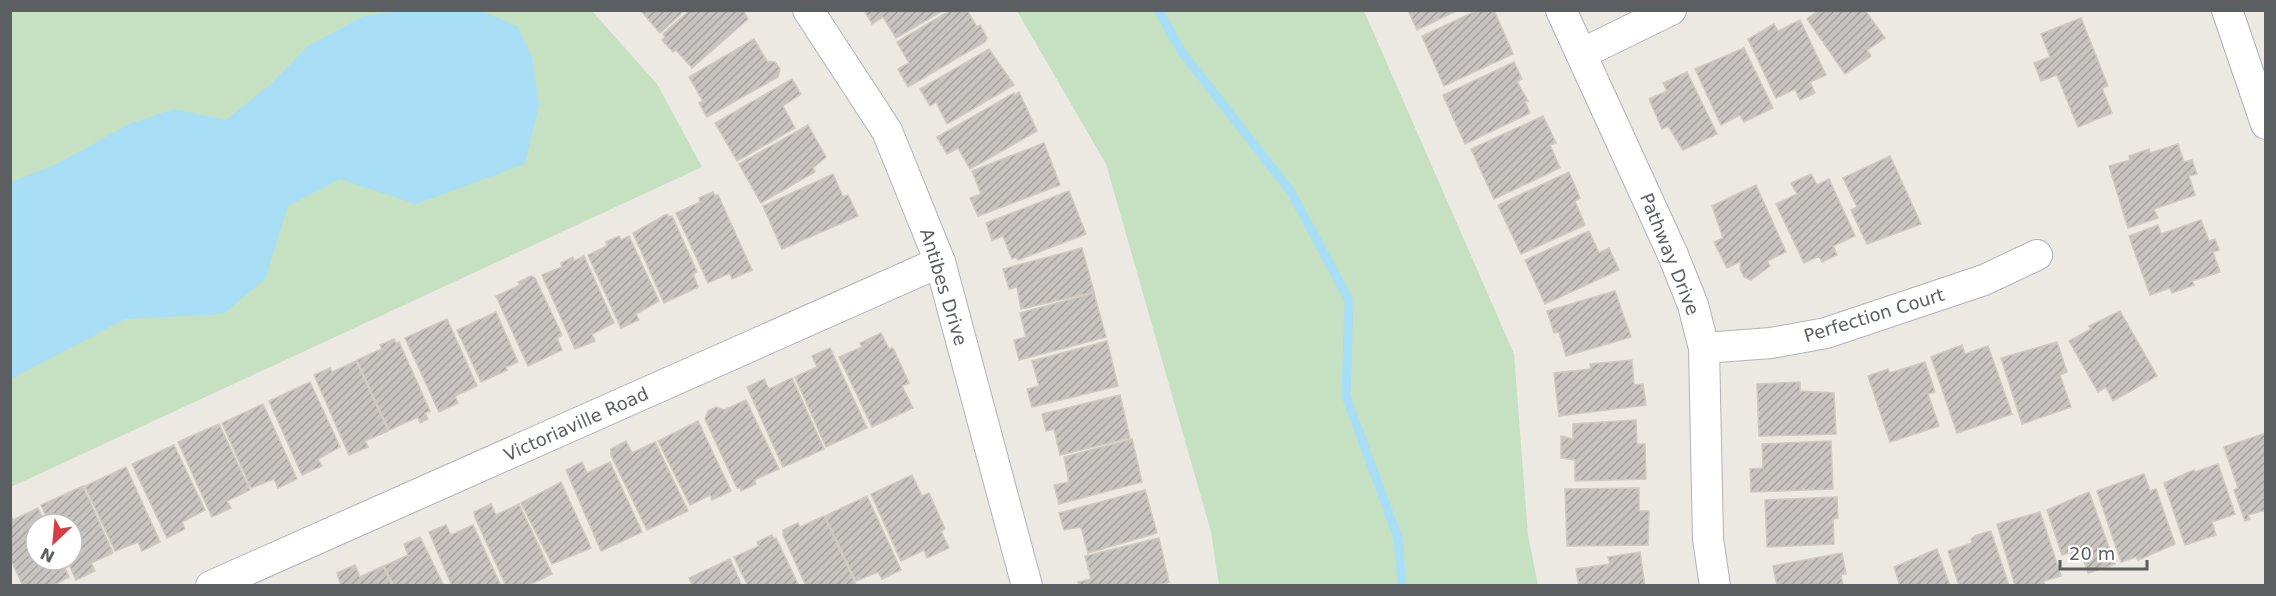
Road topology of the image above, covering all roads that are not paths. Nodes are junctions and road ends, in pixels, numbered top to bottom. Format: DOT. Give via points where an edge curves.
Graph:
graph roads {
  1 [pos="807,10"];
  2 [pos="1561,10"];
  3 [pos="1671,10"];
  4 [pos="2227,10"];
  5 [pos="1581,54"];
  6 [pos="2265,124"];
  7 [pos="2037,255"];
  8 [pos="940,262"];
  9 [pos="1704,348"];
  10 [pos="211,585"];
  11 [pos="1027,585"];
  12 [pos="1715,585"];
  1 -- 8 [label="street, Antibes Drive" via="887,131"];
  2 -- 5 [label="street, Pathway Drive"];
  3 -- 5 [label="street"];
  4 -- 6 [label="street"];
  5 -- 9 [label="street, Pathway Drive" via="1673,255 1693,305"];
  7 -- 9 [label="street, Perfection Court" via="1984,280 1826,333 1771,343"];
  8 -- 10 [label="street, Victoriaville Road"];
  8 -- 11 [label="street, Antibes Drive"];
  9 -- 12 [label="street, Pathway Drive" via="1708,539"];
}
